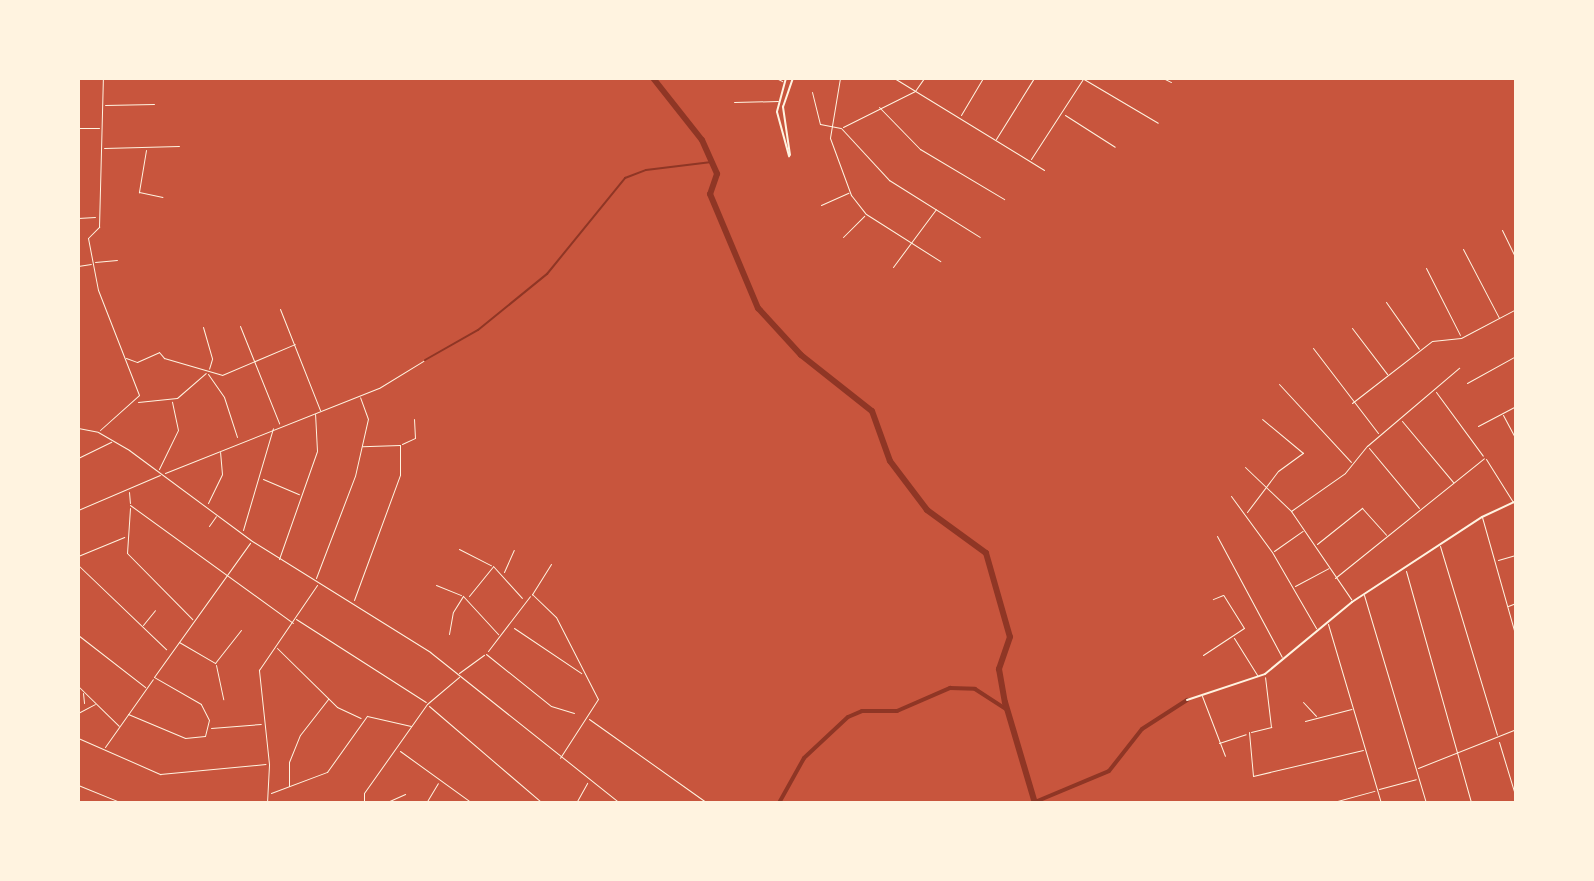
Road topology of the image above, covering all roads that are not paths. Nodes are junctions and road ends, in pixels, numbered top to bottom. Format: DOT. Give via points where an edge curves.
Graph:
graph roads {
  1 [pos="103,78"];
  2 [pos="776,78"];
  3 [pos="793,78"];
  4 [pos="840,78"];
  5 [pos="894,78"];
  6 [pos="924,78"];
  7 [pos="983,78"];
  8 [pos="1034,78"];
  9 [pos="1082,78"];
  10 [pos="1163,78"];
  11 [pos="786,80"];
  12 [pos="1171,82"];
  13 [pos="915,91"];
  14 [pos="812,92"];
  15 [pos="778,101"];
  16 [pos="734,102"];
  17 [pos="154,104"];
  18 [pos="102,106"];
  19 [pos="879,107"];
  20 [pos="1062,113"];
  21 [pos="959,118"];
  22 [pos="1158,123"];
  23 [pos="78,128"];
  24 [pos="102,128"];
  25 [pos="841,128"];
  26 [pos="832,129"];
  27 [pos="995,141"];
  28 [pos="179,146"];
  29 [pos="1115,147"];
  30 [pos="101,148"];
  31 [pos="146,148"];
  32 [pos="1029,161"];
  33 [pos="1044,170"];
  34 [pos="850,191"];
  35 [pos="162,197"];
  36 [pos="1004,199"];
  37 [pos="821,205"];
  38 [pos="936,209"];
  39 [pos="866,214"];
  40 [pos="99,217"];
  41 [pos="78,218"];
  42 [pos="1502,230"];
  43 [pos="843,237"];
  44 [pos="980,237"];
  45 [pos="911,243"];
  46 [pos="1463,249"];
  47 [pos="1516,259"];
  48 [pos="117,260"];
  49 [pos="940,261"];
  50 [pos="92,263"];
  51 [pos="78,266"];
  52 [pos="893,267"];
  53 [pos="1426,268"];
  54 [pos="1386,302"];
  55 [pos="280,309"];
  56 [pos="1516,309"];
  57 [pos="1499,318"];
  58 [pos="240,326"];
  59 [pos="203,327"];
  60 [pos="1352,328"];
  61 [pos="1461,338"];
  62 [pos="295,344"];
  63 [pos="1313,348"];
  64 [pos="1419,349"];
  65 [pos="1516,356"];
  66 [pos="125,358"];
  67 [pos="423,361"];
  68 [pos="137,362"];
  69 [pos="252,363"];
  70 [pos="1459,368"];
  71 [pos="130,369"];
  72 [pos="207,372"];
  73 [pos="1387,374"];
  74 [pos="1467,383"];
  75 [pos="1279,384"];
  76 [pos="1435,390"];
  77 [pos="359,395"];
  78 [pos="171,400"];
  79 [pos="136,401"];
  80 [pos="1352,403"];
  81 [pos="1516,406"];
  82 [pos="320,410"];
  83 [pos="315,412"];
  84 [pos="1502,413"];
  85 [pos="414,419"];
  86 [pos="1262,419"];
  87 [pos="1400,419"];
  88 [pos="280,424"];
  89 [pos="273,426"];
  90 [pos="1478,426"];
  91 [pos="78,428"];
  92 [pos="98,432"];
  93 [pos="1380,434"];
  94 [pos="1516,439"];
  95 [pos="113,440"];
  96 [pos="238,440"];
  97 [pos="400,445"];
  98 [pos="362,446"];
  99 [pos="1367,446"];
  100 [pos="219,450"];
  101 [pos="78,458"];
  102 [pos="1484,458"];
  103 [pos="1351,462"];
  104 [pos="1245,467"];
  105 [pos="159,470"];
  106 [pos="163,474"];
  107 [pos="261,478"];
  108 [pos="1453,482"];
  109 [pos="1269,487"];
  110 [pos="129,489"];
  111 [pos="301,495"];
  112 [pos="1231,496"];
  113 [pos="1514,501"];
  114 [pos="130,505"];
  115 [pos="207,505"];
  116 [pos="1420,509"];
  117 [pos="78,510"];
  118 [pos="1291,511"];
  119 [pos="217,514"];
  120 [pos="1246,514"];
  121 [pos="1482,517"];
  122 [pos="209,526"];
  123 [pos="1305,530"];
  124 [pos="243,533"];
  125 [pos="125,536"];
  126 [pos="1217,536"];
  127 [pos="1387,537"];
  128 [pos="252,541"];
  129 [pos="1315,546"];
  130 [pos="1440,546"];
  131 [pos="459,549"];
  132 [pos="514,550"];
  133 [pos="1272,552"];
  134 [pos="1516,555"];
  135 [pos="78,556"];
  136 [pos="279,559"];
  137 [pos="1495,561"];
  138 [pos="551,564"];
  139 [pos="78,565"];
  140 [pos="493,566"];
  141 [pos="1329,568"];
  142 [pos="1405,568"];
  143 [pos="503,574"];
  144 [pos="225,577"];
  145 [pos="1335,578"];
  146 [pos="314,581"];
  147 [pos="318,583"];
  148 [pos="436,585"];
  149 [pos="1293,587"];
  150 [pos="1364,593"];
  151 [pos="532,594"];
  152 [pos="463,596"];
  153 [pos="467,598"];
  154 [pos="1213,599"];
  155 [pos="523,601"];
  156 [pos="353,602"];
  157 [pos="1352,602"];
  158 [pos="1516,603"];
  159 [pos="1508,606"];
  160 [pos="155,610"];
  161 [pos="193,619"];
  162 [pos="295,619"];
  163 [pos="1328,621"];
  164 [pos="293,623"];
  165 [pos="141,627"];
  166 [pos="514,628"];
  167 [pos="241,630"];
  168 [pos="1317,631"];
  169 [pos="449,634"];
  170 [pos="78,635"];
  171 [pos="500,636"];
  172 [pos="1516,637"];
  173 [pos="1234,638"];
  174 [pos="176,640"];
  175 [pos="275,647"];
  176 [pos="168,651"];
  177 [pos="486,654"];
  178 [pos="1203,655"];
  179 [pos="1283,660"];
  180 [pos="215,663"];
  181 [pos="460,674"];
  182 [pos="1265,674"];
  183 [pos="583,675"];
  184 [pos="154,677"];
  185 [pos="1258,677"];
  186 [pos="78,686"];
  187 [pos="145,687"];
  188 [pos="83,692"];
  189 [pos="1202,696"];
  190 [pos="329,697"];
  191 [pos="223,699"];
  192 [pos="1187,700"];
  193 [pos="1303,702"];
  194 [pos="95,704"];
  195 [pos="428,704"];
  196 [pos="84,706"];
  197 [pos="1353,708"];
  198 [pos="78,713"];
  199 [pos="574,713"];
  200 [pos="128,714"];
  201 [pos="587,717"];
  202 [pos="364,718"];
  203 [pos="1318,718"];
  204 [pos="209,720"];
  205 [pos="1305,721"];
  206 [pos="263,724"];
  207 [pos="217,725"];
  208 [pos="119,726"];
  209 [pos="411,726"];
  210 [pos="1516,729"];
  211 [pos="209,730"];
  212 [pos="1249,732"];
  213 [pos="1497,735"];
  214 [pos="78,738"];
  215 [pos="1498,740"];
  216 [pos="1219,743"];
  217 [pos="104,749"];
  218 [pos="397,749"];
  219 [pos="1365,749"];
  220 [pos="1456,754"];
  221 [pos="1225,756"];
  222 [pos="559,759"];
  223 [pos="269,764"];
  224 [pos="1416,769"];
  225 [pos="1418,778"];
  226 [pos="439,780"];
  227 [pos="588,780"];
  228 [pos="78,785"];
  229 [pos="289,788"];
  230 [pos="1377,790"];
  231 [pos="268,794"];
  232 [pos="405,794"];
  233 [pos="1516,798"];
  234 [pos="615,802"];
  235 [pos="1338,802"];
  236 [pos="122,803"];
  237 [pos="267,803"];
  238 [pos="364,803"];
  239 [pos="385,803"];
  240 [pos="426,803"];
  241 [pos="472,803"];
  242 [pos="542,803"];
  243 [pos="576,803"];
  244 [pos="620,803"];
  245 [pos="707,803"];
  246 [pos="1330,803"];
  247 [pos="1381,803"];
  248 [pos="1426,803"];
  249 [pos="1471,803"];
  1 -- 18 [label="street"];
  2 -- 11 [label="street"];
  3 -- 15 [label="street" via="783,107 789,156"];
  4 -- 26 [label="street"];
  5 -- 13 [label="street"];
  6 -- 13 [label="street"];
  7 -- 21 [label="street"];
  8 -- 27 [label="street"];
  9 -- 20 [label="street"];
  9 -- 22 [label="street"];
  10 -- 12 [label="street"];
  11 -- 15 [label="street"];
  13 -- 19 [label="street"];
  13 -- 21 [label="street"];
  14 -- 26 [label="street" via="817,119"];
  15 -- 16 [label="street"];
  17 -- 18 [label="street"];
  18 -- 24 [label="street"];
  19 -- 25 [label="street"];
  19 -- 36 [label="street" via="932,157"];
  20 -- 29 [label="street"];
  20 -- 32 [label="street"];
  21 -- 27 [label="street"];
  23 -- 24 [label="street"];
  24 -- 30 [label="street"];
  25 -- 26 [label="street"];
  25 -- 38 [label="street" via="889,180"];
  26 -- 34 [label="street" via="830,138"];
  27 -- 32 [label="street"];
  28 -- 31 [label="street"];
  30 -- 31 [label="street"];
  30 -- 40 [label="street"];
  31 -- 35 [label="street" via="139,192"];
  32 -- 33 [label="street"];
  34 -- 37 [label="street"];
  34 -- 39 [label="street"];
  38 -- 44 [label="street"];
  38 -- 45 [label="street"];
  39 -- 43 [label="street"];
  39 -- 45 [label="street"];
  40 -- 41 [label="street"];
  40 -- 50 [label="street" via="98,230 88,238"];
  42 -- 47 [label="street"];
  45 -- 49 [label="street"];
  45 -- 52 [label="street"];
  46 -- 57 [label="street"];
  48 -- 50 [label="street"];
  50 -- 51 [label="street"];
  50 -- 66 [label="street"];
  53 -- 61 [label="street"];
  54 -- 64 [label="street"];
  55 -- 62 [label="street"];
  56 -- 57 [label="street"];
  57 -- 61 [label="street"];
  58 -- 69 [label="street"];
  59 -- 72 [label="street" via="212,359"];
  60 -- 73 [label="street"];
  61 -- 64 [label="street" via="1444,337"];
  62 -- 69 [label="street"];
  62 -- 82 [label="street"];
  63 -- 80 [label="street"];
  64 -- 73 [label="street"];
  65 -- 74 [label="street"];
  66 -- 68 [label="street"];
  66 -- 71 [label="street"];
  67 -- 77 [label="street"];
  68 -- 71 [label="street"];
  68 -- 72 [label="street" via="159,352"];
  69 -- 72 [label="street" via="222,375"];
  69 -- 88 [label="street"];
  70 -- 76 [label="street"];
  71 -- 79 [label="street" via="139,395"];
  72 -- 78 [label="street"];
  72 -- 96 [label="street" via="224,397"];
  73 -- 80 [label="street"];
  75 -- 103 [label="street"];
  76 -- 87 [label="street"];
  76 -- 102 [label="street"];
  77 -- 82 [label="street"];
  77 -- 98 [label="street" via="368,419"];
  78 -- 79 [label="street"];
  78 -- 105 [label="street" via="178,430"];
  79 -- 92 [label="street"];
  80 -- 93 [label="street"];
  81 -- 84 [label="street"];
  82 -- 83 [label="street"];
  83 -- 88 [label="street"];
  83 -- 111 [label="street" via="317,451"];
  84 -- 90 [label="street"];
  84 -- 94 [label="street"];
  85 -- 97 [label="street" via="415,438"];
  86 -- 109 [label="street" via="1303,453 1278,471"];
  87 -- 93 [label="street"];
  87 -- 108 [label="street"];
  88 -- 89 [label="street"];
  89 -- 96 [label="street"];
  89 -- 107 [label="street"];
  91 -- 92 [label="street"];
  92 -- 95 [label="street"];
  93 -- 99 [label="street"];
  95 -- 101 [label="street"];
  95 -- 105 [label="street"];
  96 -- 100 [label="street"];
  97 -- 98 [label="street"];
  97 -- 156 [label="street" via="398,486"];
  98 -- 146 [label="street"];
  99 -- 103 [label="street"];
  99 -- 116 [label="street"];
  100 -- 106 [label="street"];
  100 -- 115 [label="street" via="222,474"];
  102 -- 108 [label="street"];
  102 -- 113 [label="street"];
  103 -- 118 [label="street" via="1345,473"];
  104 -- 109 [label="street"];
  105 -- 106 [label="street"];
  106 -- 110 [label="street"];
  106 -- 115 [label="street"];
  107 -- 111 [label="street"];
  107 -- 124 [label="street"];
  108 -- 116 [label="street"];
  109 -- 118 [label="street"];
  109 -- 120 [label="street"];
  110 -- 114 [label="street"];
  110 -- 117 [label="street"];
  111 -- 136 [label="street"];
  112 -- 120 [label="street"];
  113 -- 121 [label="street"];
  114 -- 125 [label="street"];
  114 -- 144 [label="street"];
  115 -- 119 [label="street"];
  116 -- 127 [label="street"];
  118 -- 123 [label="street"];
  119 -- 122 [label="street"];
  119 -- 124 [label="street"];
  120 -- 133 [label="street"];
  121 -- 130 [label="street"];
  121 -- 137 [label="street"];
  123 -- 129 [label="street"];
  123 -- 133 [label="street"];
  124 -- 128 [label="street"];
  125 -- 135 [label="street"];
  125 -- 161 [label="street" via="133,564"];
  126 -- 179 [label="street"];
  127 -- 129 [label="street" via="1362,508"];
  127 -- 145 [label="street"];
  128 -- 136 [label="street"];
  128 -- 144 [label="street"];
  129 -- 141 [label="street"];
  130 -- 142 [label="street"];
  130 -- 213 [label="street"];
  131 -- 140 [label="street"];
  132 -- 143 [label="street"];
  133 -- 149 [label="street"];
  134 -- 137 [label="street"];
  136 -- 146 [label="street"];
  137 -- 159 [label="street"];
  138 -- 151 [label="street"];
  139 -- 165 [label="street"];
  140 -- 143 [label="street"];
  140 -- 153 [label="street"];
  141 -- 145 [label="street"];
  141 -- 149 [label="street"];
  142 -- 150 [label="street"];
  142 -- 220 [label="street"];
  143 -- 155 [label="street"];
  144 -- 161 [label="street"];
  144 -- 164 [label="street"];
  145 -- 157 [label="street"];
  146 -- 147 [label="street"];
  147 -- 156 [label="street"];
  147 -- 162 [label="street"];
  148 -- 152 [label="street"];
  149 -- 168 [label="street"];
  150 -- 157 [label="street"];
  150 -- 224 [label="street"];
  151 -- 155 [label="street"];
  151 -- 183 [label="street" via="556,617"];
  152 -- 153 [label="street"];
  152 -- 169 [label="street"];
  153 -- 171 [label="street"];
  154 -- 173 [label="street" via="1223,595 1243,625"];
  155 -- 171 [label="street"];
  156 -- 181 [label="street"];
  157 -- 163 [label="street"];
  158 -- 159 [label="street"];
  159 -- 172 [label="street"];
  160 -- 165 [label="street"];
  161 -- 174 [label="street"];
  162 -- 164 [label="street"];
  162 -- 195 [label="street"];
  163 -- 168 [label="street"];
  163 -- 197 [label="street"];
  164 -- 175 [label="street"];
  165 -- 176 [label="street"];
  166 -- 183 [label="street"];
  167 -- 180 [label="street"];
  168 -- 179 [label="street"];
  170 -- 187 [label="street"];
  171 -- 177 [label="street"];
  173 -- 178 [label="street"];
  173 -- 185 [label="street"];
  174 -- 176 [label="street"];
  174 -- 180 [label="street"];
  175 -- 190 [label="street"];
  175 -- 206 [label="street" via="259,670"];
  176 -- 184 [label="street"];
  177 -- 181 [label="street"];
  177 -- 199 [label="street" via="551,706"];
  179 -- 182 [label="street"];
  180 -- 191 [label="street"];
  181 -- 195 [label="street"];
  181 -- 222 [label="street"];
  182 -- 185 [label="street"];
  182 -- 212 [label="street" via="1271,727"];
  183 -- 201 [label="street" via="598,699"];
  184 -- 187 [label="street"];
  184 -- 204 [label="street" via="195,698"];
  185 -- 189 [label="street"];
  186 -- 188 [label="street"];
  187 -- 200 [label="street"];
  188 -- 194 [label="street"];
  188 -- 196 [label="street"];
  189 -- 192 [label="street"];
  189 -- 216 [label="street"];
  190 -- 202 [label="street" via="337,707"];
  190 -- 229 [label="street" via="300,735 289,762"];
  193 -- 203 [label="street"];
  194 -- 196 [label="street"];
  194 -- 208 [label="street"];
  195 -- 209 [label="street"];
  195 -- 242 [label="street" via="458,736"];
  196 -- 198 [label="street"];
  197 -- 203 [label="street"];
  197 -- 219 [label="street"];
  200 -- 208 [label="street"];
  200 -- 211 [label="street" via="194,740"];
  201 -- 222 [label="street"];
  201 -- 245 [label="street"];
  202 -- 209 [label="street"];
  202 -- 229 [label="street" via="327,772"];
  203 -- 205 [label="street"];
  204 -- 207 [label="street"];
  204 -- 211 [label="street"];
  206 -- 207 [label="street"];
  206 -- 223 [label="street"];
  207 -- 211 [label="street"];
  208 -- 217 [label="street"];
  209 -- 218 [label="street"];
  210 -- 213 [label="street"];
  212 -- 216 [label="street"];
  212 -- 219 [label="street" via="1257,777"];
  213 -- 215 [label="street"];
  214 -- 217 [label="street"];
  215 -- 220 [label="street"];
  215 -- 233 [label="street"];
  216 -- 221 [label="street"];
  217 -- 223 [label="street" via="160,774"];
  218 -- 226 [label="street"];
  218 -- 238 [label="street" via="364,793"];
  219 -- 230 [label="street"];
  220 -- 224 [label="street"];
  220 -- 249 [label="street"];
  222 -- 227 [label="street"];
  223 -- 231 [label="street"];
  224 -- 225 [label="street"];
  225 -- 230 [label="street"];
  225 -- 248 [label="street"];
  226 -- 240 [label="street"];
  226 -- 241 [label="street"];
  227 -- 234 [label="street"];
  227 -- 243 [label="street"];
  228 -- 236 [label="street"];
  229 -- 231 [label="street"];
  230 -- 235 [label="street"];
  230 -- 247 [label="street"];
  231 -- 237 [label="street"];
  232 -- 239 [label="street"];
  234 -- 244 [label="street"];
  235 -- 246 [label="street"];
}
